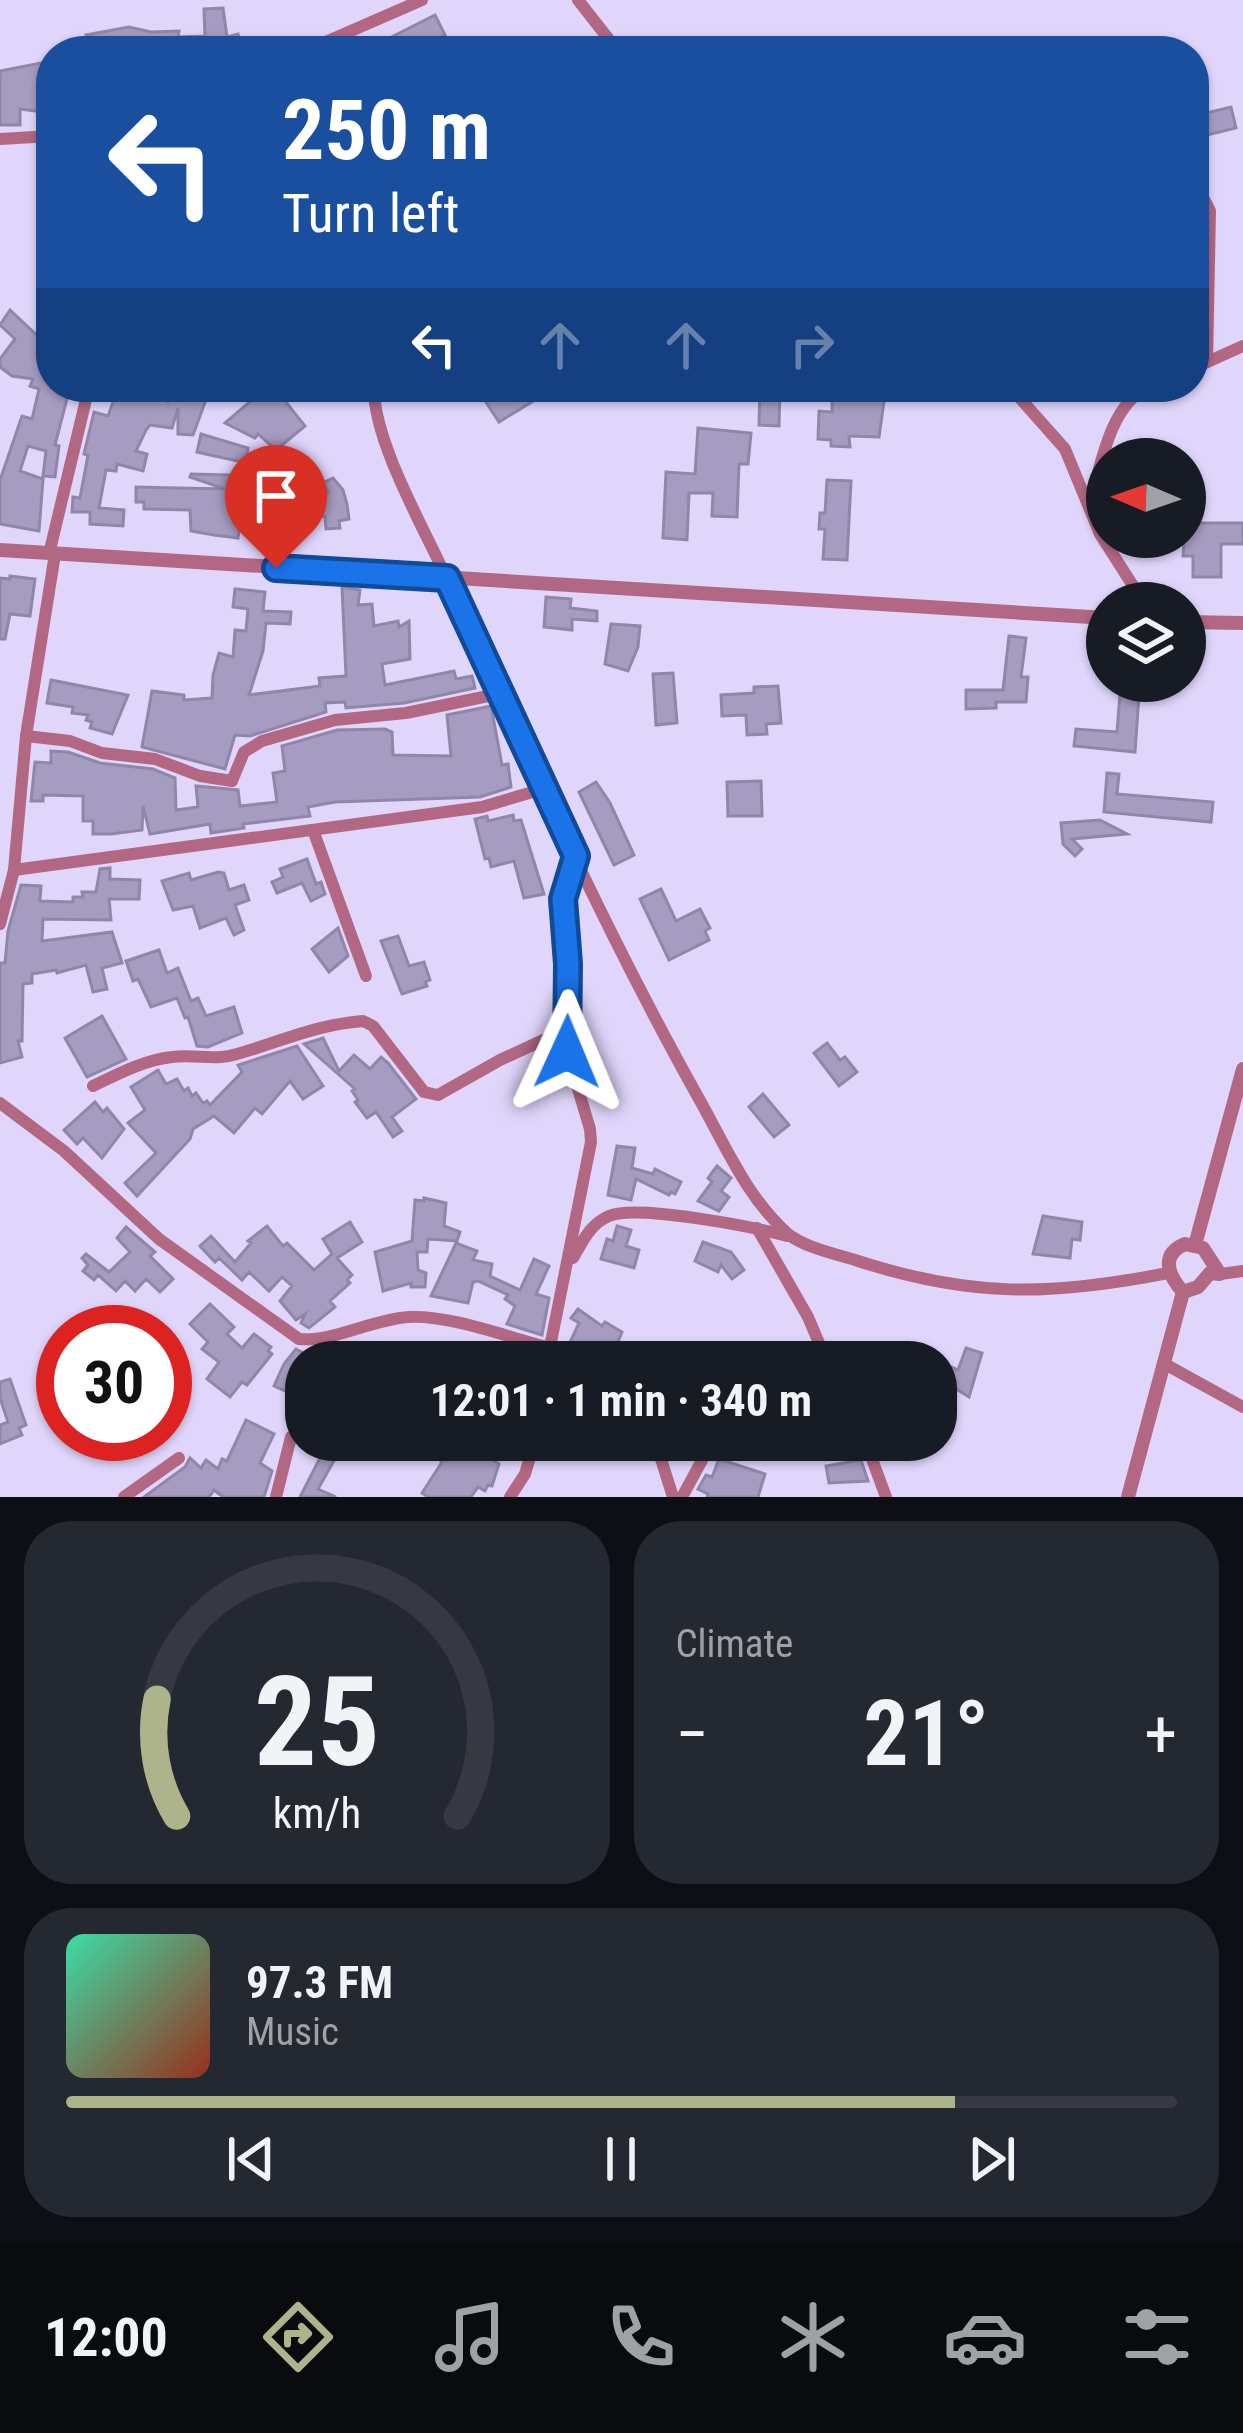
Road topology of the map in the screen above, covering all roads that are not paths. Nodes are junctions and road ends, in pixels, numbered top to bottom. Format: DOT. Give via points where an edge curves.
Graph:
graph roads {
  1 [pos="422,0"];
  2 [pos="578,0"];
  3 [pos="339,36"];
  4 [pos="607,36"];
  5 [pos="36,137"];
  6 [pos="0,139"];
  7 [pos="1243,346"];
  8 [pos="1209,361"];
  9 [pos="86,402"];
  10 [pos="374,402"];
  11 [pos="1023,402"];
  12 [pos="1128,402"];
  13 [pos="1109,438"];
  14 [pos="1086,503"];
  15 [pos="0,550"];
  16 [pos="52,554"];
  17 [pos="447,578"];
  18 [pos="1086,617"];
  19 [pos="1206,622"];
  20 [pos="1243,623"];
  21 [pos="498,694"];
  22 [pos="26,736"];
  23 [pos="545,788"];
  24 [pos="314,830"];
  25 [pos="576,856"];
  26 [pos="14,870"];
  27 [pos="0,924"];
  28 [pos="366,976"];
  29 [pos="567,1029"];
  30 [pos="1243,1069"];
  31 [pos="93,1086"];
  32 [pos="0,1103"];
  33 [pos="757,1228"];
  34 [pos="790,1237"];
  35 [pos="1195,1245"];
  36 [pos="567,1270"];
  37 [pos="1243,1270"];
  38 [pos="1168,1273"];
  39 [pos="1220,1274"];
  40 [pos="1184,1292"];
  41 [pos="501,1341"];
  42 [pos="550,1341"];
  43 [pos="818,1341"];
  44 [pos="1163,1363"];
  45 [pos="1243,1407"];
  46 [pos="175,1461"];
  47 [pos="285,1461"];
  48 [pos="529,1461"];
  49 [pos="664,1461"];
  50 [pos="699,1461"];
  51 [pos="873,1461"];
  52 [pos="124,1497"];
  53 [pos="276,1497"];
  54 [pos="510,1497"];
  55 [pos="677,1497"];
  56 [pos="886,1497"];
  57 [pos="1128,1497"];
  1 -- 3 [label="street"];
  2 -- 4 [label="street"];
  5 -- 6 [label="street"];
  7 -- 8 [label="street"];
  9 -- 16 [label="street"];
  10 -- 17 [label="street"];
  11 -- 14 [label="street" via="1065,449"];
  12 -- 13 [label="street"];
  15 -- 16 [label="street"];
  16 -- 17 [label="street"];
  16 -- 22 [label="street"];
  17 -- 18 [label="street"];
  17 -- 21 [label="street"];
  19 -- 20 [label="street"];
  21 -- 22 [label="street" via="335,720 262,741 244,752 232,781"];
  21 -- 23 [label="street"];
  22 -- 26 [label="street"];
  23 -- 24 [label="street" via="495,805"];
  23 -- 25 [label="street"];
  24 -- 26 [label="street"];
  24 -- 28 [label="street"];
  25 -- 29 [label="street" via="563,899"];
  25 -- 34 [label="street" via="735,1164"];
  26 -- 27 [label="street"];
  29 -- 31 [label="street" via="438,1095 424,1092 363,1022 302,1030 236,1055 172,1057"];
  29 -- 36 [label="street" via="591,1142"];
  30 -- 35 [label="street"];
  32 -- 41 [label="street" via="159,1239 299,1339 416,1317"];
  33 -- 34 [label="street"];
  33 -- 36 [label="street" via="619,1212 591,1228"];
  33 -- 43 [label="street"];
  34 -- 38 [label="street" via="973,1289 1062,1290"];
  35 -- 38 [label="street" via="1177,1248"];
  35 -- 39 [label="street"];
  36 -- 42 [label="street"];
  37 -- 39 [label="street"];
  38 -- 40 [label="street"];
  39 -- 40 [label="street"];
  40 -- 44 [label="street"];
  44 -- 45 [label="street"];
  44 -- 57 [label="street"];
  46 -- 52 [label="street"];
  47 -- 53 [label="street"];
  48 -- 54 [label="street"];
  49 -- 55 [label="street"];
  50 -- 55 [label="street"];
  51 -- 56 [label="street"];
}
